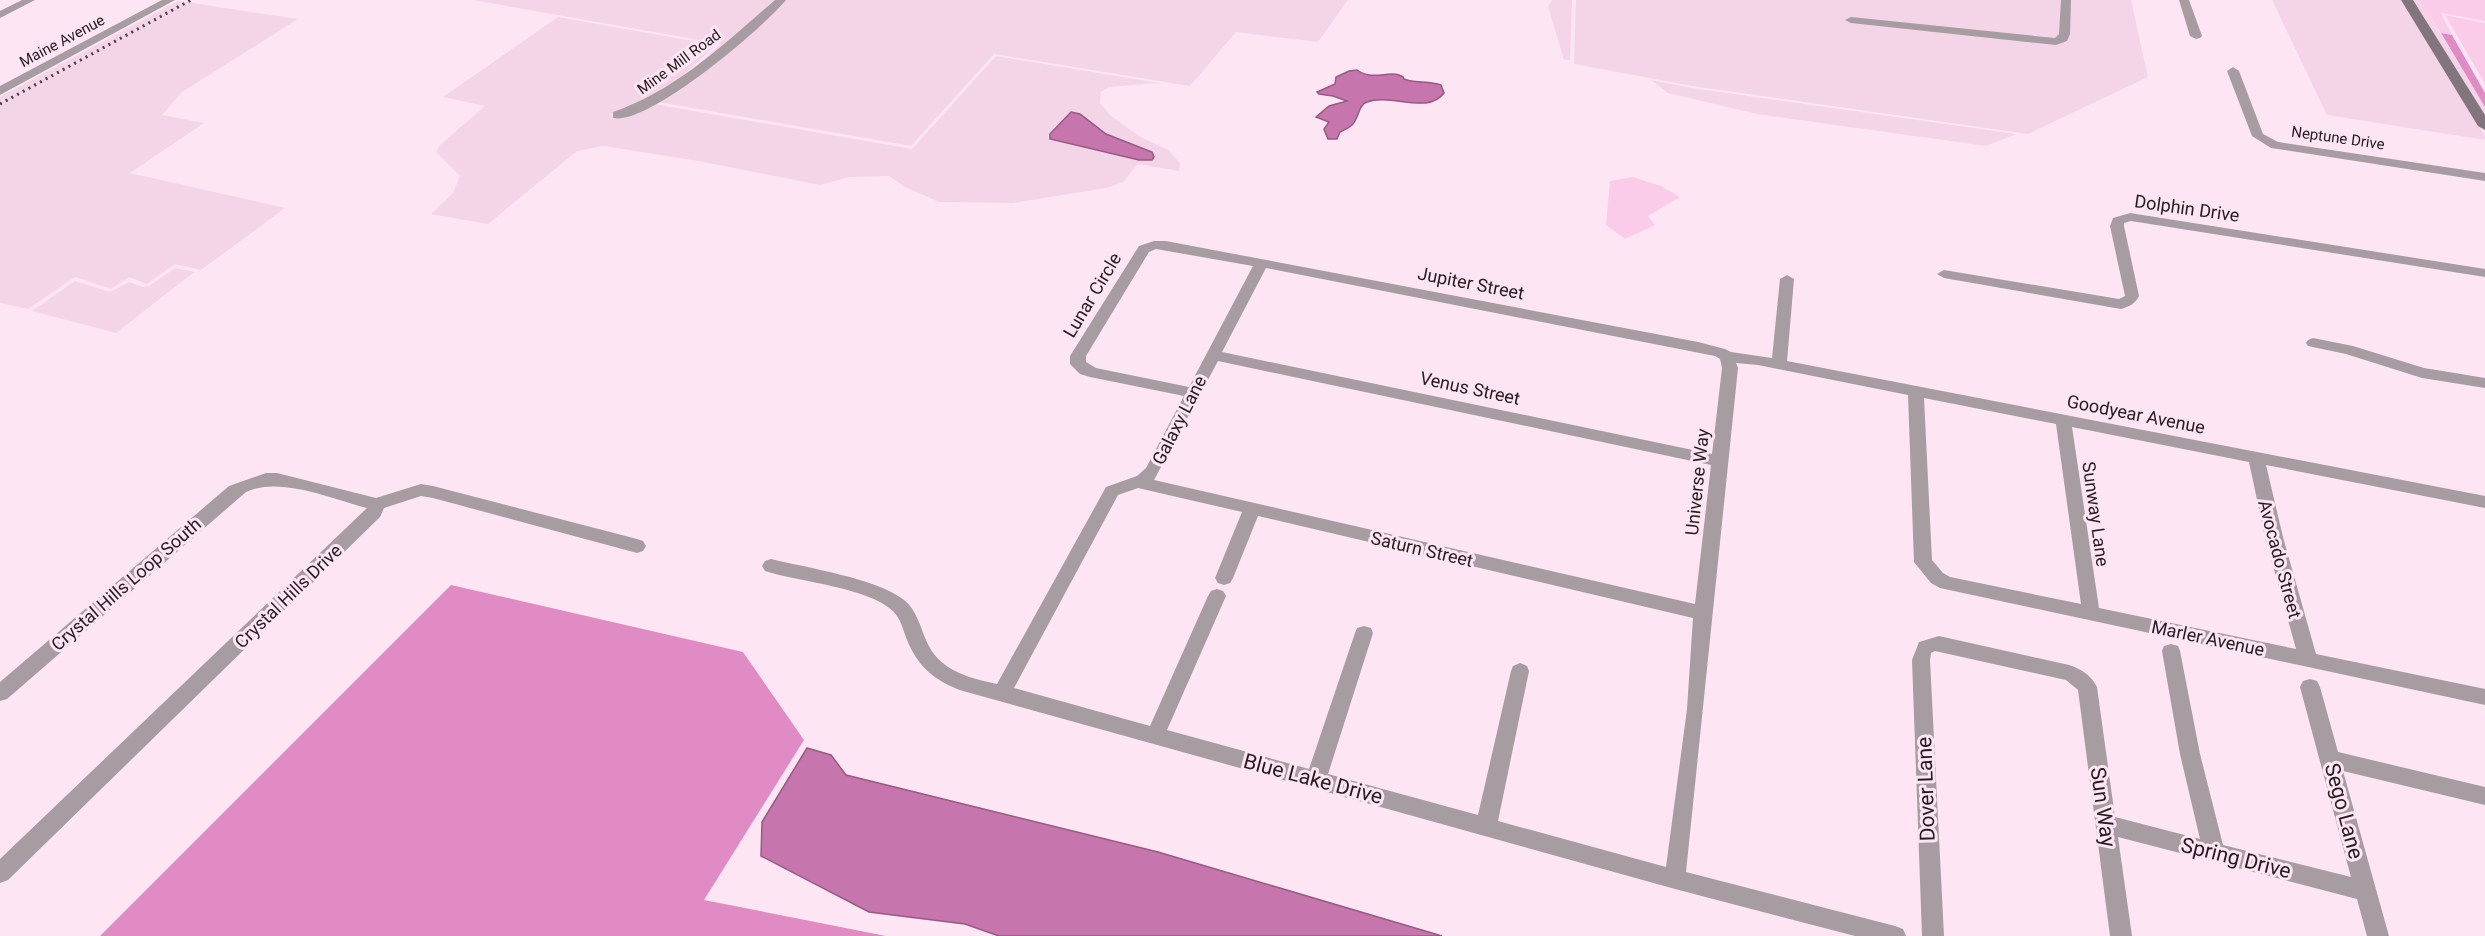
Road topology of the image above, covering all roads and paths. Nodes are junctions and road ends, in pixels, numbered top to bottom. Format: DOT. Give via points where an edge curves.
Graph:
graph roads {
  1 [pos="30,0"];
  2 [pos="170,0"];
  3 [pos="781,0"];
  4 [pos="2066,0"];
  5 [pos="2184,0"];
  6 [pos="2407,0"];
  7 [pos="0,15"];
  8 [pos="1851,20"];
  9 [pos="2196,36"];
  10 [pos="2234,71"];
  11 [pos="0,91"];
  12 [pos="617,115"];
  13 [pos="2485,126"];
  14 [pos="2485,177"];
  15 [pos="1154,245"];
  16 [pos="1262,262"];
  17 [pos="2485,273"];
  18 [pos="1944,274"];
  19 [pos="1787,279"];
  20 [pos="2313,343"];
  21 [pos="1213,355"];
  22 [pos="1727,357"];
  23 [pos="1779,364"];
  24 [pos="2485,383"];
  25 [pos="1916,391"];
  26 [pos="1192,393"];
  27 [pos="2063,419"];
  28 [pos="2256,457"];
  29 [pos="1719,461"];
  30 [pos="1142,483"];
  31 [pos="2485,502"];
  32 [pos="376,504"];
  33 [pos="1252,509"];
  34 [pos="637,546"];
  35 [pos="771,566"];
  36 [pos="1224,578"];
  37 [pos="1217,596"];
  38 [pos="1703,613"];
  39 [pos="2091,613"];
  40 [pos="1364,633"];
  41 [pos="1927,645"];
  42 [pos="2171,651"];
  43 [pos="2308,659"];
  44 [pos="1520,670"];
  45 [pos="2310,687"];
  46 [pos="0,693"];
  47 [pos="1002,693"];
  48 [pos="2485,697"];
  49 [pos="1155,736"];
  50 [pos="2330,759"];
  51 [pos="1316,780"];
  52 [pos="2485,795"];
  53 [pos="2105,824"];
  54 [pos="1486,826"];
  55 [pos="2214,852"];
  56 [pos="0,873"];
  57 [pos="1675,879"];
  58 [pos="2366,891"];
  59 [pos="1895,936"];
  60 [pos="1933,936"];
  61 [pos="2121,936"];
  62 [pos="2378,936"];
  1 -- 7 [label="street"];
  2 -- 11 [label="street, Maine Avenue"];
  3 -- 12 [label="street, Mine Mill Road" via="711,62 642,108"];
  4 -- 8 [label="street" via="2062,7 2065,34 2056,42"];
  5 -- 9 [label="street"];
  6 -- 13 [label="street"];
  10 -- 14 [label="street, Neptune Drive" via="2258,136 2275,145"];
  15 -- 16 [label="street, Jupiter Street"];
  15 -- 26 [label="street, Lunar Circle" via="1144,249 1078,356 1078,364 1095,373"];
  16 -- 21 [label="street, Galaxy Lane"];
  16 -- 22 [label="street, Jupiter Street" via="1698,347"];
  17 -- 18 [label="street, Dolphin Drive" via="2130,217 2122,218 2117,226 2132,296 2121,304"];
  19 -- 23 [label="street"];
  20 -- 24 [label="street" via="2348,349 2422,373"];
  21 -- 26 [label="street, Galaxy Lane"];
  21 -- 29 [label="street, Venus Street"];
  22 -- 23 [label="street, Jupiter Street"];
  22 -- 29 [label="street, Universe Way" via="1730,368"];
  23 -- 25 [label="street, Goodyear Avenue"];
  25 -- 27 [label="street, Goodyear Avenue"];
  25 -- 39 [label="street, Marler Avenue" via="1923,562 1933,575 1946,583"];
  26 -- 30 [label="street, Galaxy Lane" via="1152,472"];
  27 -- 28 [label="street, Goodyear Avenue"];
  27 -- 39 [label="street, Sunway Lane"];
  28 -- 31 [label="street, Goodyear Avenue"];
  28 -- 43 [label="street, Avocado Street"];
  29 -- 38 [label="street, Universe Way"];
  30 -- 33 [label="street, Saturn Street"];
  30 -- 47 [label="street, Galaxy Lane" via="1112,490"];
  32 -- 34 [label="street" via="403,494 427,491"];
  32 -- 46 [label="street, Crystal Hills Loop South" via="277,479 255,481 235,490"];
  32 -- 56 [label="street, Crystal Hills Drive" via="374,513"];
  33 -- 36 [label="street"];
  33 -- 38 [label="street, Saturn Street"];
  35 -- 47 [label="street, Blue Lake Drive" via="874,592 897,603 911,620 929,663 945,677"];
  37 -- 49 [label="street"];
  38 -- 57 [label="street, Universe Way"];
  39 -- 43 [label="street, Marler Avenue"];
  40 -- 51 [label="street"];
  41 -- 53 [label="street, Sun Way" via="1939,643 2069,673 2081,680 2087,687"];
  41 -- 60 [label="street, Dover Lane" via="1921,660"];
  42 -- 55 [label="street"];
  43 -- 48 [label="street, Marler Avenue"];
  44 -- 54 [label="street"];
  45 -- 50 [label="street, Sego Lane"];
  47 -- 49 [label="street, Blue Lake Drive"];
  49 -- 51 [label="street, Blue Lake Drive"];
  50 -- 52 [label="street"];
  50 -- 58 [label="street, Sego Lane"];
  51 -- 54 [label="street, Blue Lake Drive"];
  53 -- 55 [label="street, Spring Drive"];
  53 -- 61 [label="street, Sun Way"];
  54 -- 57 [label="street, Blue Lake Drive"];
  55 -- 58 [label="street, Spring Drive"];
  57 -- 59 [label="street, Blue Lake Drive"];
  58 -- 62 [label="street, Sego Lane"];
}
